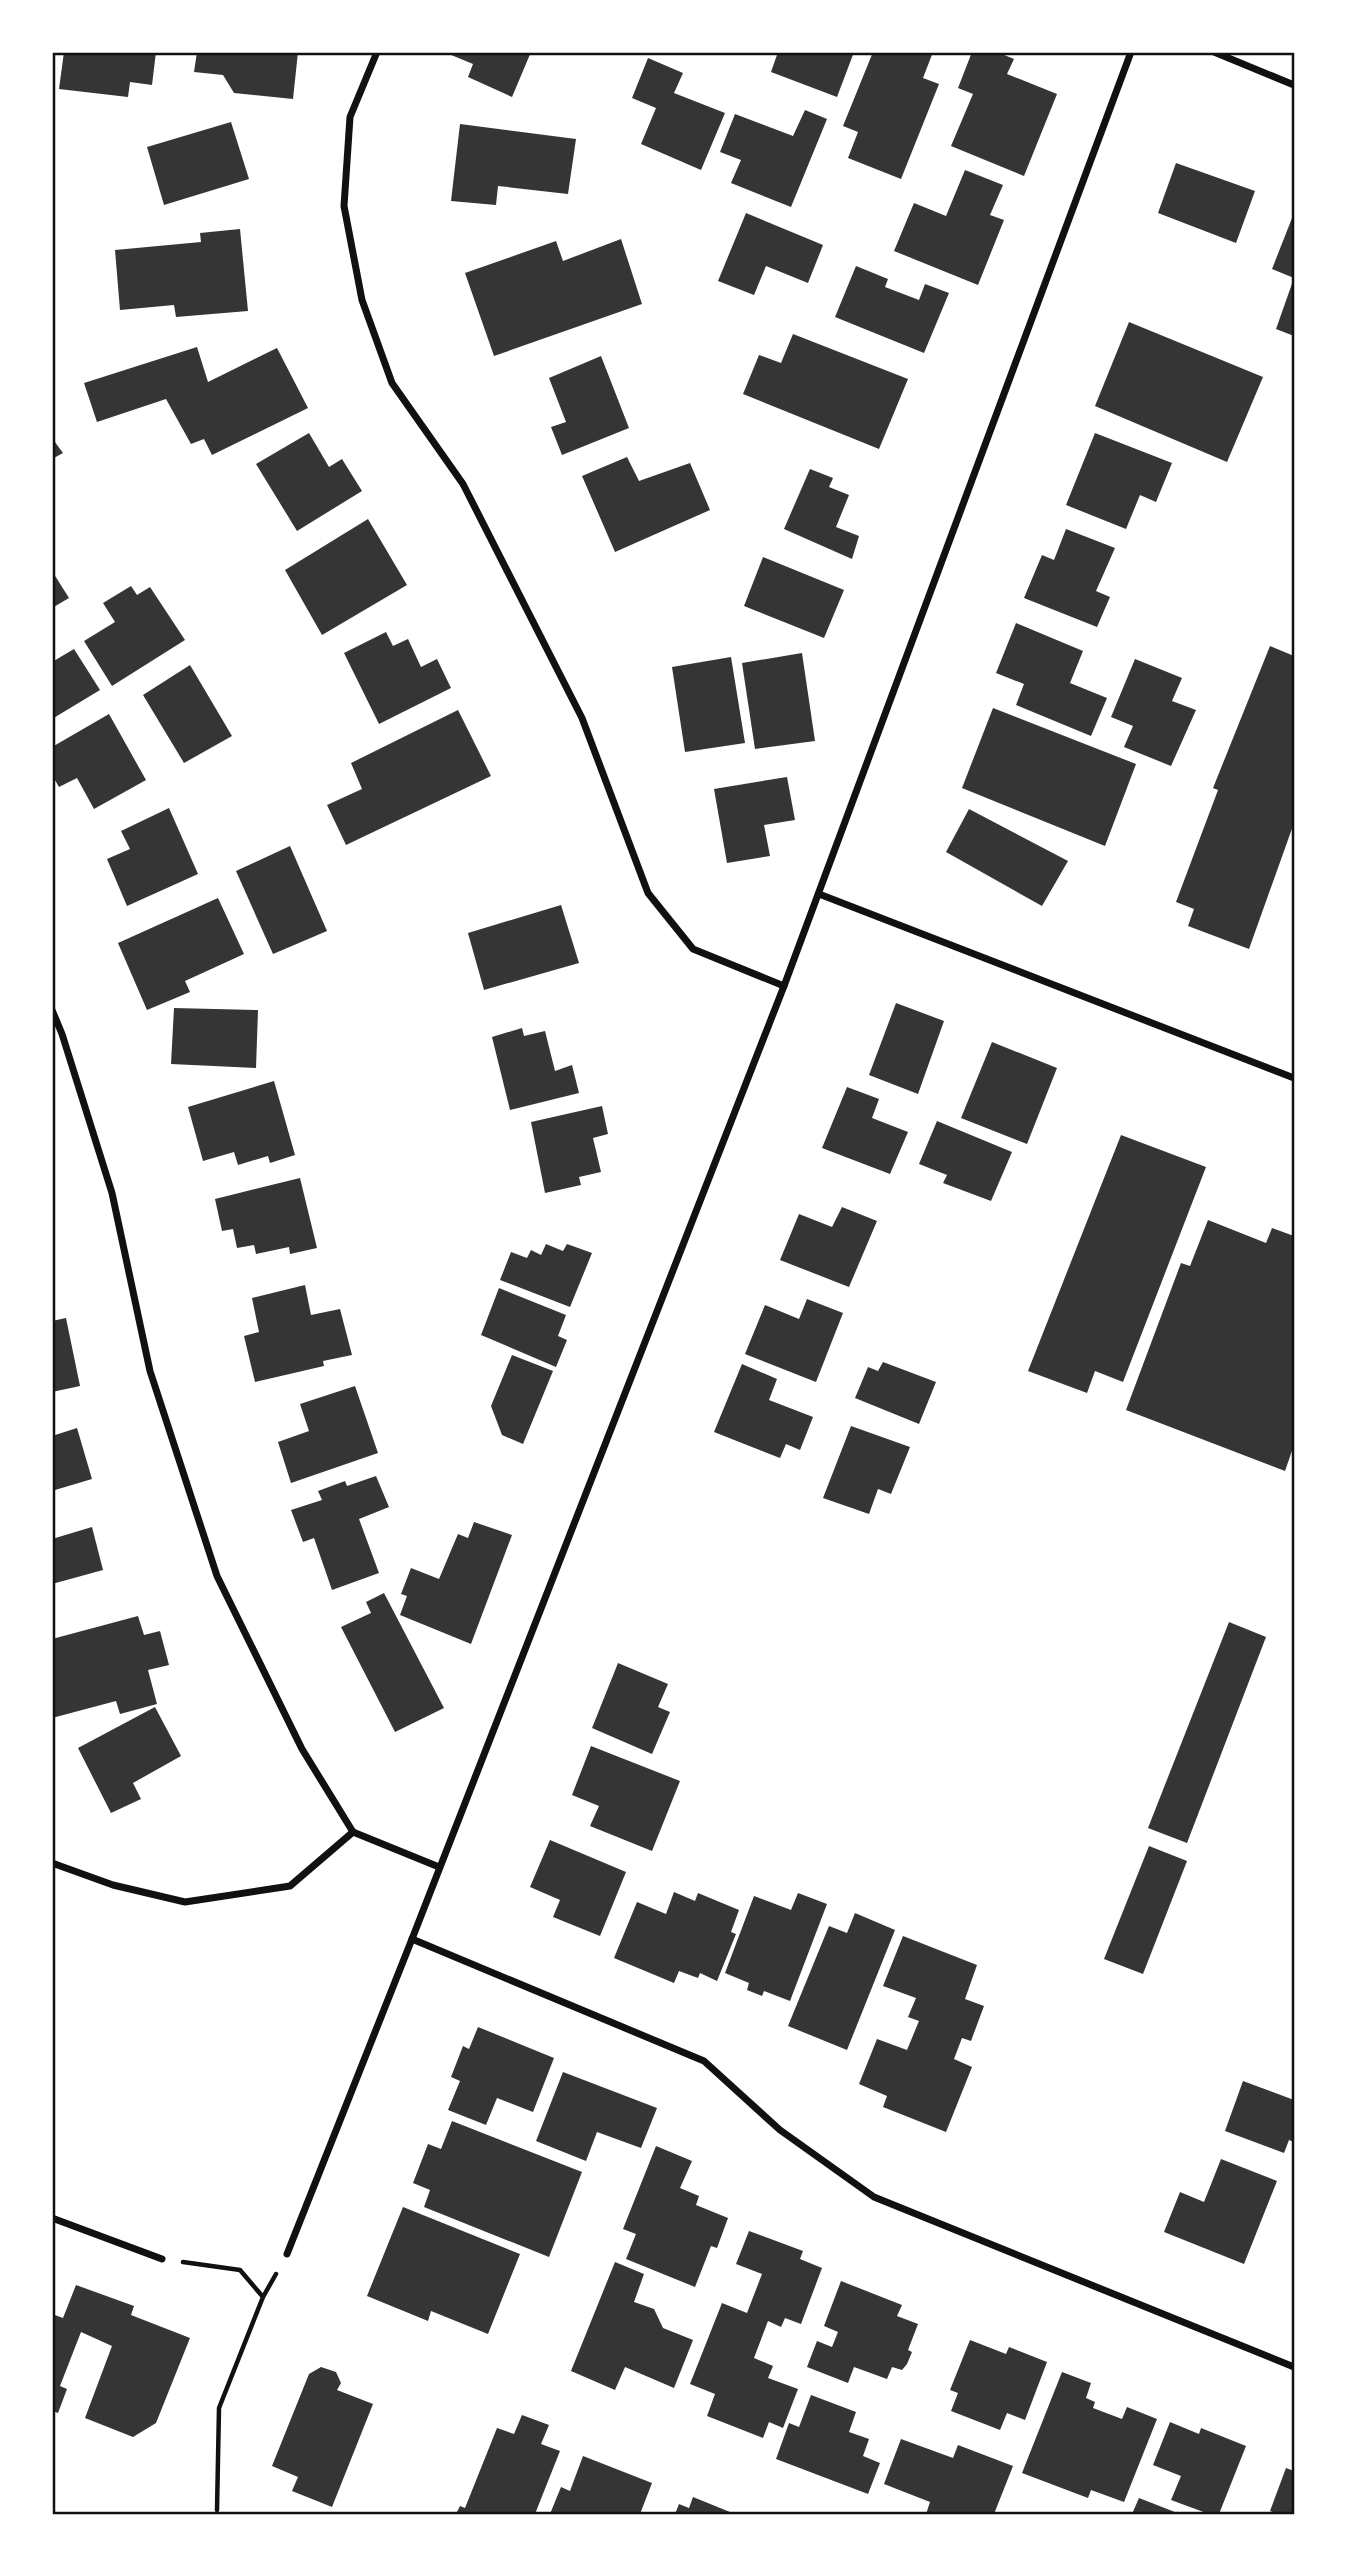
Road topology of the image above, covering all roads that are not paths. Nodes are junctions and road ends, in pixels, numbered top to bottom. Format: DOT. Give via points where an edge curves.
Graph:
graph roads {
  1 [pos="377,52"];
  2 [pos="1130,52"];
  3 [pos="1214,52"];
  4 [pos="1294,85"];
  5 [pos="819,894"];
  6 [pos="785,986"];
  7 [pos="52,1010"];
  8 [pos="1294,1078"];
  9 [pos="353,1832"];
  10 [pos="52,1863"];
  11 [pos="439,1867"];
  12 [pos="412,1940"];
  13 [pos="52,2218"];
  14 [pos="287,2253"];
  15 [pos="162,2259"];
  16 [pos="1294,2367"];
  1 -- 6 [label="street" via="350,117 344,206 362,300 392,383 463,484 582,718 648,893 693,949"];
  2 -- 5 [label="street"];
  3 -- 4 [label="street"];
  5 -- 6 [label="street"];
  5 -- 8 [label="street"];
  6 -- 11 [label="street"];
  7 -- 9 [label="street" via="112,1194 150,1371 217,1576 302,1749"];
  9 -- 10 [label="street" via="290,1886 185,1902 113,1885"];
  9 -- 11 [label="street"];
  11 -- 12 [label="street"];
  12 -- 14 [label="street"];
  12 -- 16 [label="street" via="704,2061 780,2130 874,2197"];
  13 -- 15 [label="street"];
}
